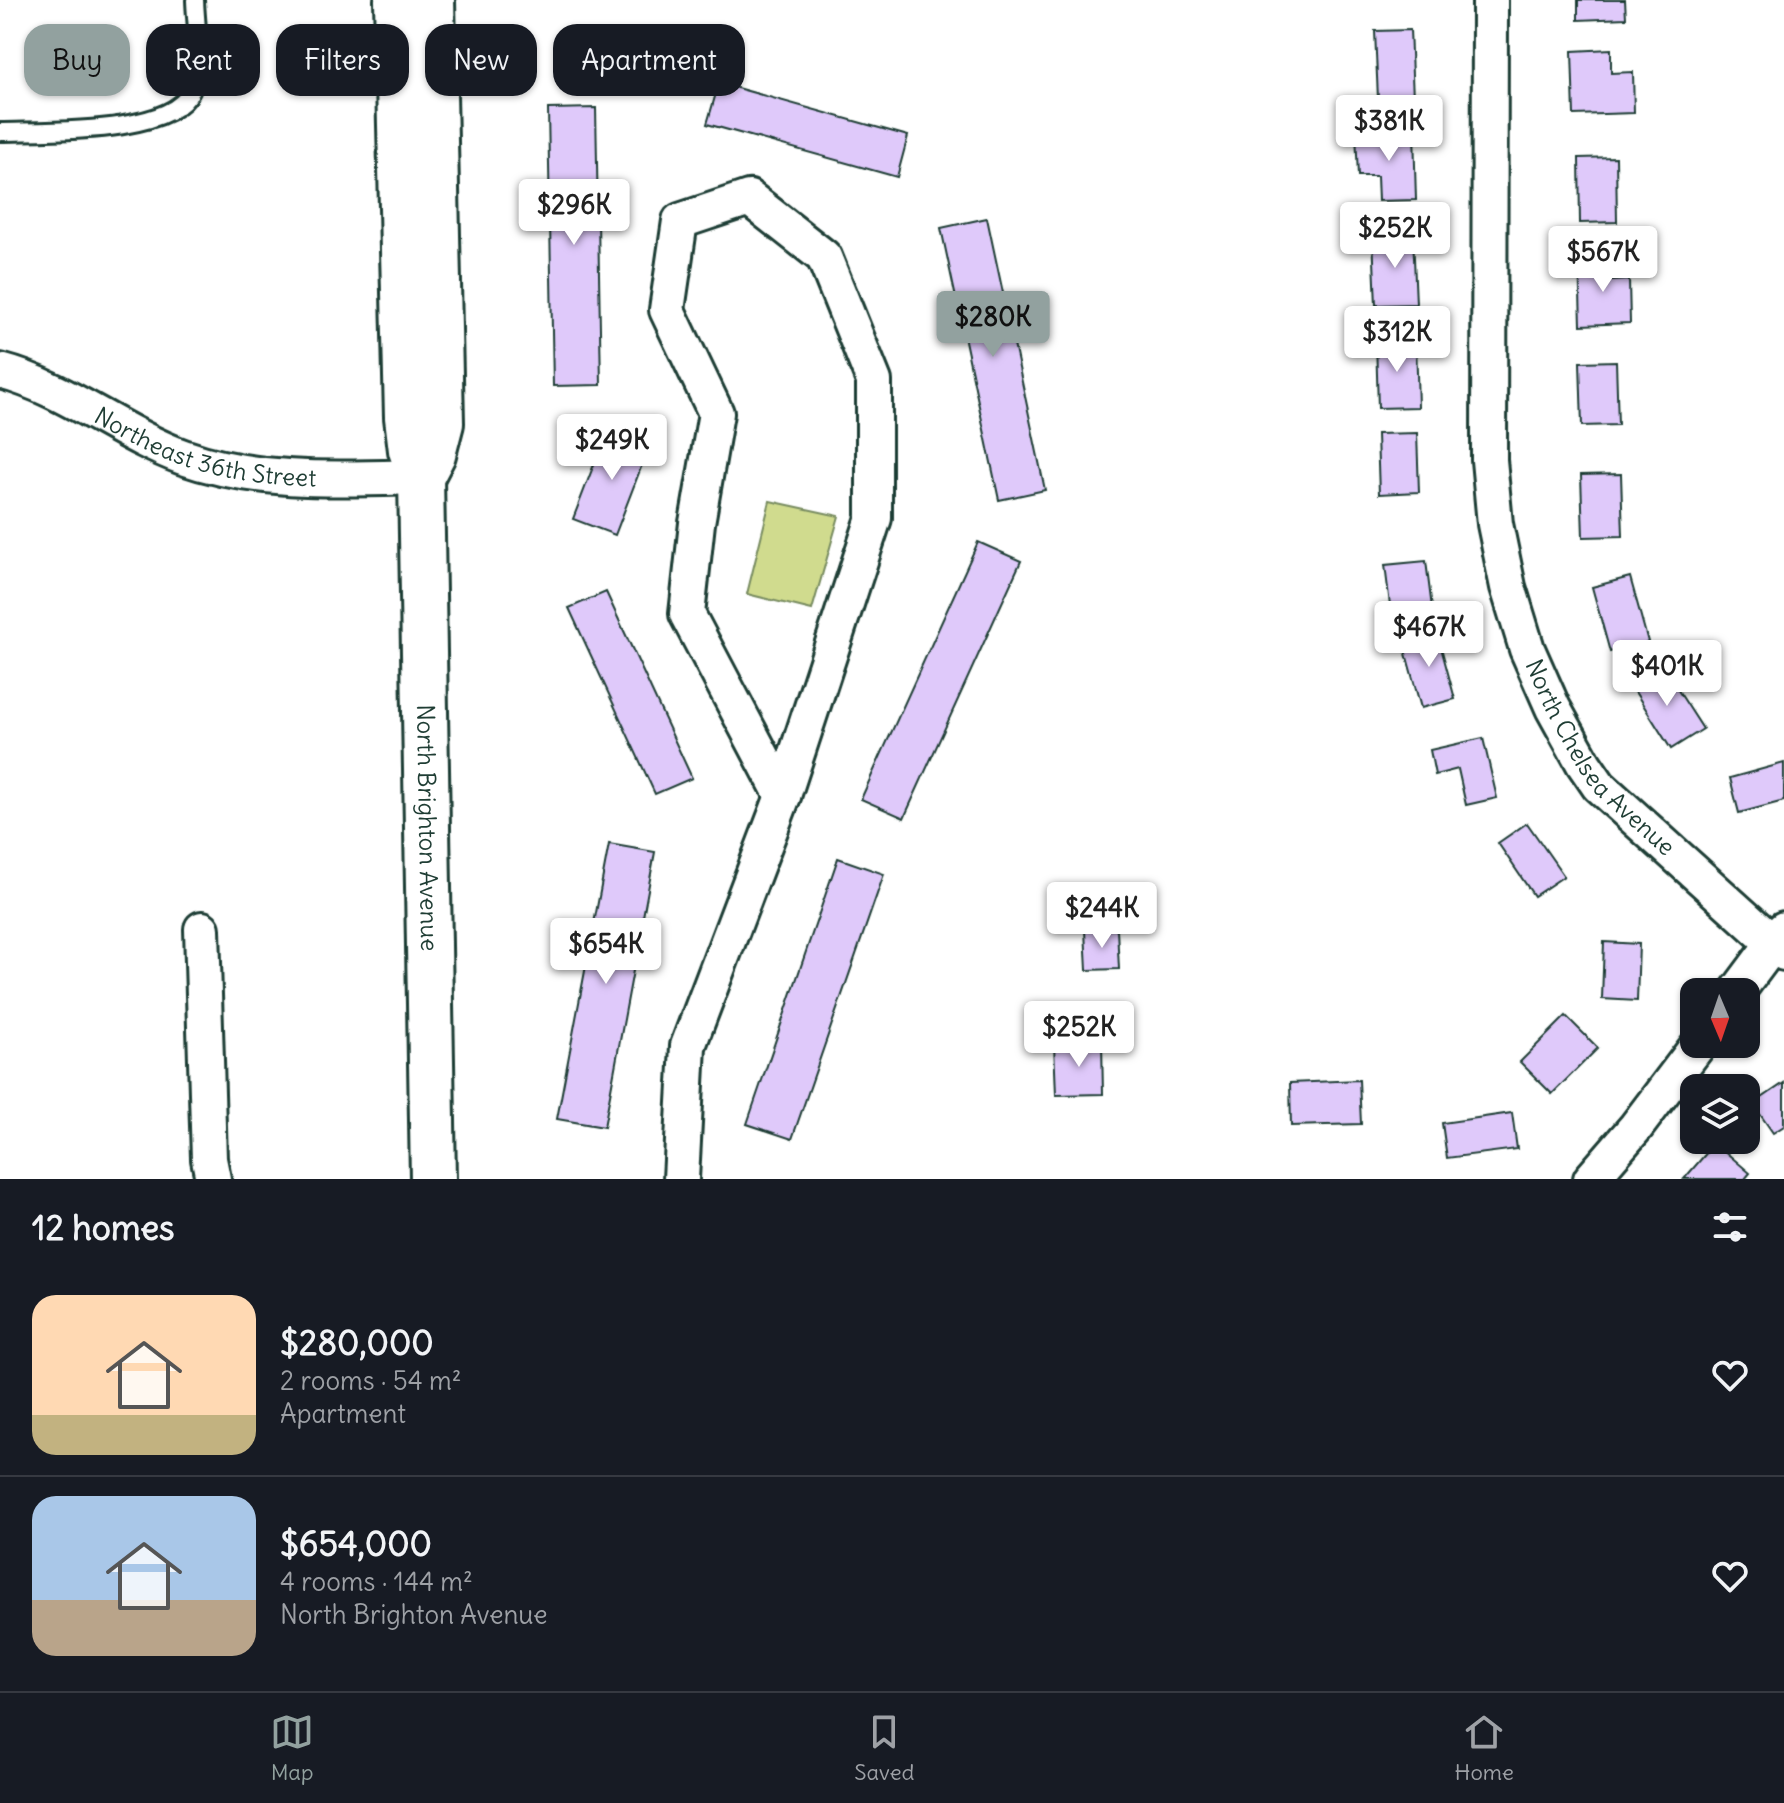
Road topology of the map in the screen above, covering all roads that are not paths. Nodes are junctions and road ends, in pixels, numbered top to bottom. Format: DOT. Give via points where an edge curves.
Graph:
graph roads {
  1 [pos="195,0"];
  2 [pos="397,0"];
  3 [pos="432,0"];
  4 [pos="1490,0"];
  5 [pos="0,132"];
  6 [pos="0,371"];
  7 [pos="421,477"];
  8 [pos="783,796"];
  9 [pos="202,929"];
  10 [pos="1780,942"];
  11 [pos="1749,978"];
  12 [pos="1688,1058"];
  13 [pos="213,1179"];
  14 [pos="433,1179"];
  15 [pos="681,1179"];
  16 [pos="1591,1179"];
  1 -- 5 [label="lane" via="198,67 190,94 165,114 138,125"];
  2 -- 7 [label="main road, North Brighton Avenue" via="407,417"];
  3 -- 7 [label="main road, North Brighton Avenue" via="441,423"];
  4 -- 10 [label="street, North Chelsea Avenue" via="1489,460 1495,524 1527,649 1553,708 1599,786"];
  6 -- 7 [label="street, Northeast 36th Street" via="29,379 182,457 231,471 310,479"];
  7 -- 14 [label="main road, North Brighton Avenue"];
  8 -- 8 [label="street" via="874,518 874,381 824,257 749,198 680,221 667,310 716,413 687,614"];
  8 -- 15 [label="street" via="688,1046"];
  9 -- 13 [label="street"];
  10 -- 11 [label="street"];
  12 -- 16 [label="street"];
}
